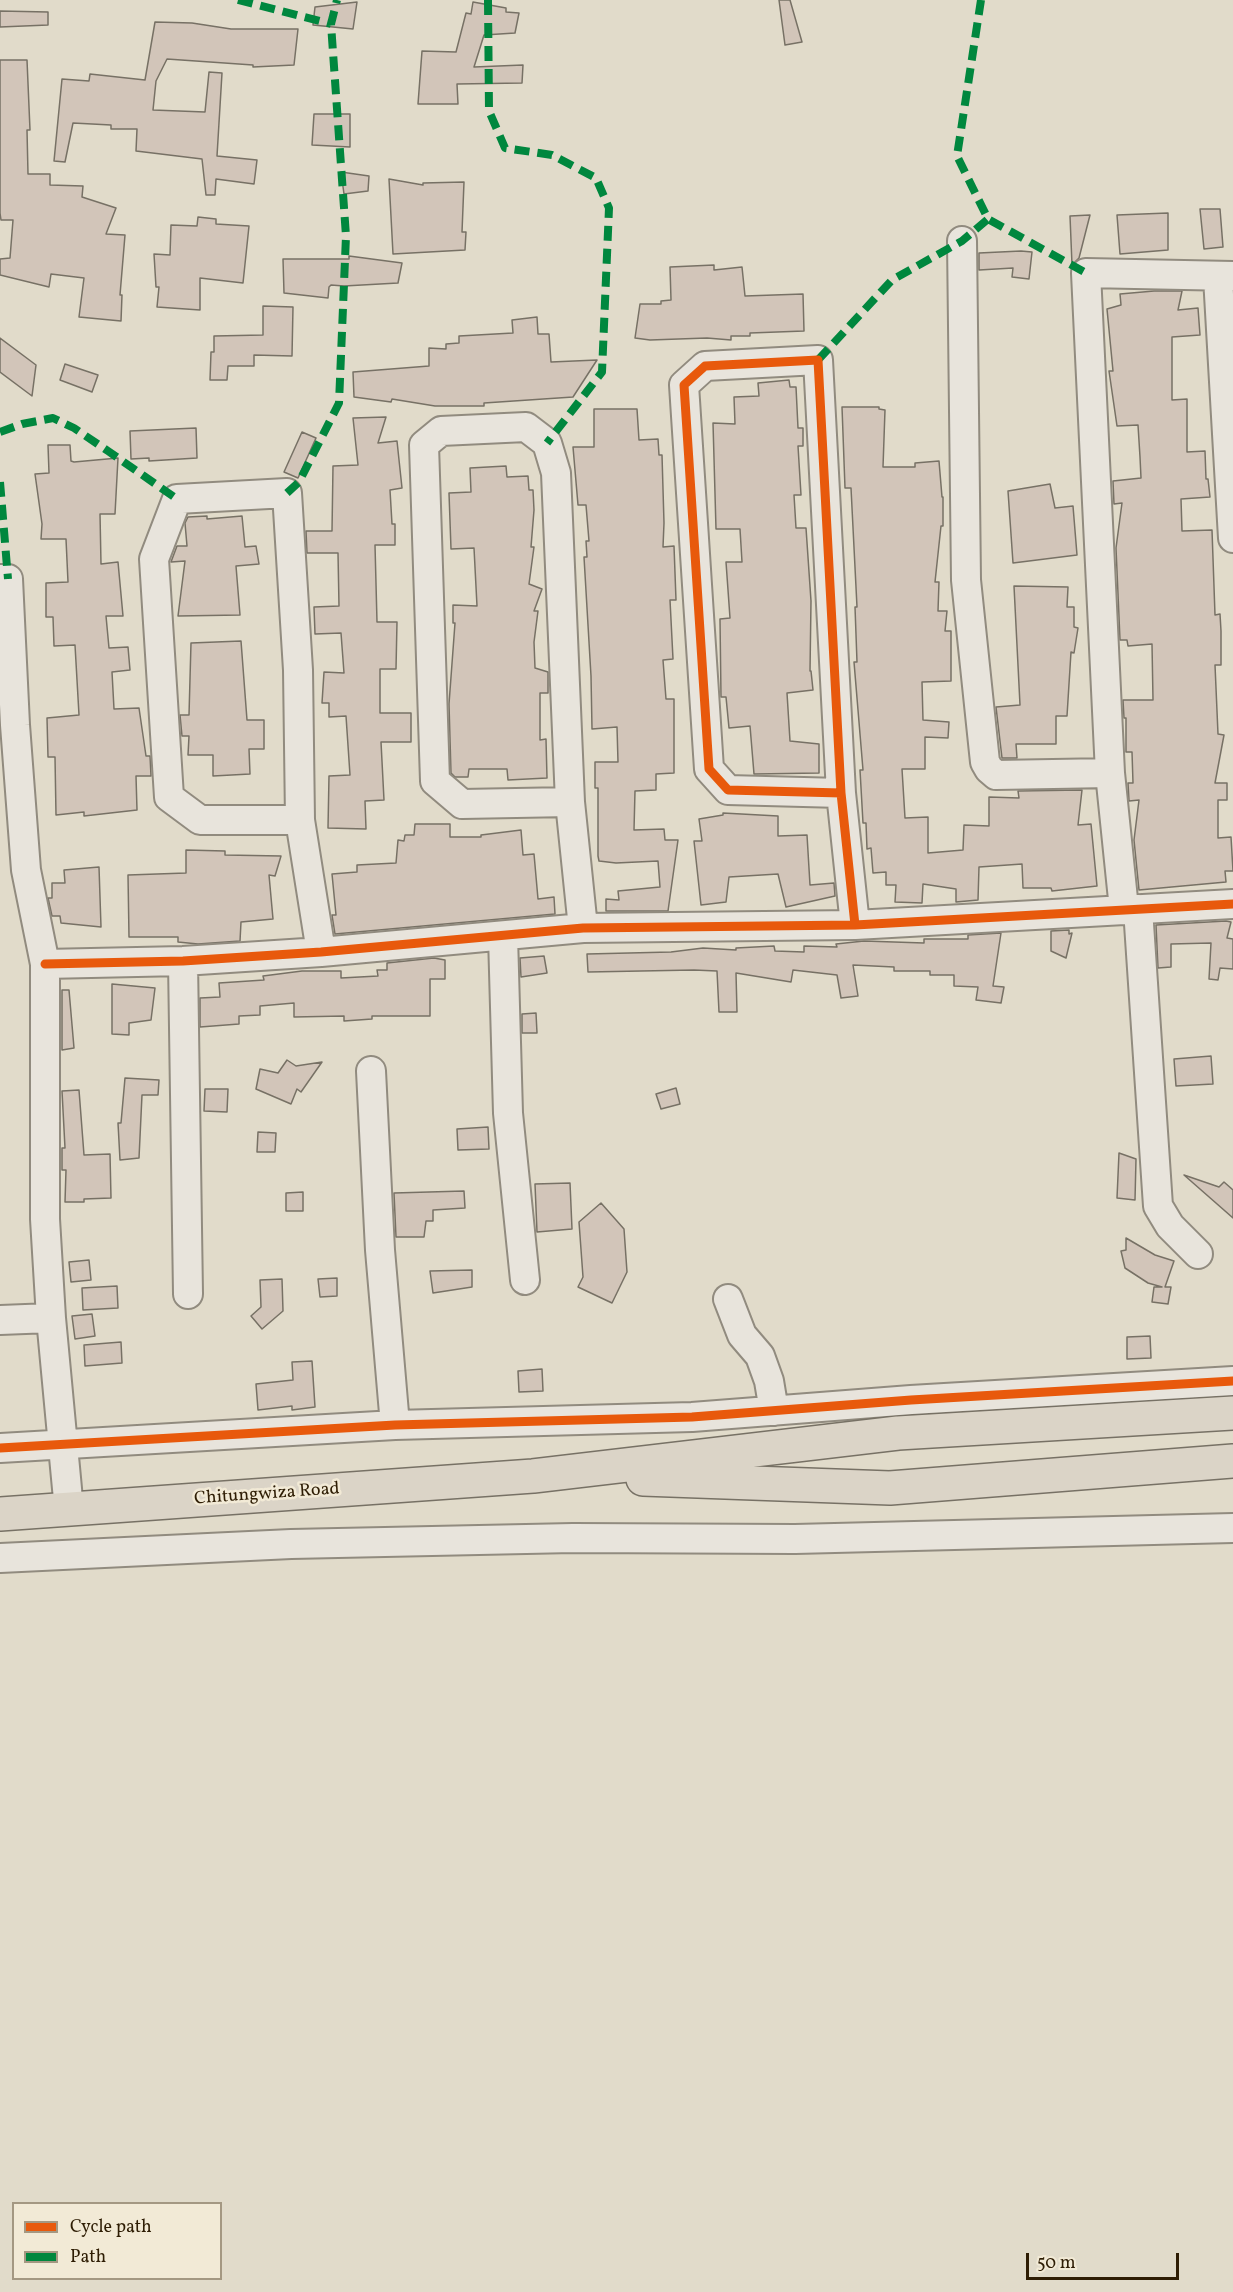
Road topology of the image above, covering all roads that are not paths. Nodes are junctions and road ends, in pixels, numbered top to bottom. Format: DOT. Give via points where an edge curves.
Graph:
graph roads {
  1 [pos="962,242"];
  2 [pos="1225,276"];
  3 [pos="1233,538"];
  4 [pos="0,579"];
  5 [pos="7,726"];
  6 [pos="1110,773"];
  7 [pos="841,793"];
  8 [pos="570,802"];
  9 [pos="300,820"];
  10 [pos="1233,904"];
  11 [pos="1131,909"];
  12 [pos="855,924"];
  13 [pos="583,928"];
  14 [pos="503,936"];
  15 [pos="321,952"];
  16 [pos="183,961"];
  17 [pos="45,964"];
  18 [pos="371,1071"];
  19 [pos="1198,1254"];
  20 [pos="525,1280"];
  21 [pos="188,1294"];
  22 [pos="728,1299"];
  23 [pos="51,1318"];
  24 [pos="0,1320"];
  25 [pos="1233,1381"];
  26 [pos="774,1411"];
  27 [pos="1233,1413"];
  28 [pos="395,1425"];
  29 [pos="64,1444"];
  30 [pos="0,1448"];
  31 [pos="1233,1461"];
  32 [pos="533,1476"];
  33 [pos="69,1510"];
  34 [pos="0,1514"];
  35 [pos="1233,1528"];
  36 [pos="0,1558"];
  1 -- 6 [label="street" via="966,580 985,762 996,775"];
  2 -- 3 [label="street"];
  2 -- 6 [label="street" via="1086,273"];
  4 -- 5 [label="street" via="8,579"];
  5 -- 17 [label="street" via="26,870"];
  6 -- 11 [label="street"];
  7 -- 7 [label="street" via="818,360 705,366 684,385 709,769 728,790"];
  7 -- 12 [label="street"];
  8 -- 8 [label="street" via="556,473 547,443 526,427 441,431 424,446 435,781 462,804"];
  8 -- 13 [label="street"];
  9 -- 9 [label="street" via="298,670 287,493 177,499 154,559 169,797 200,820"];
  9 -- 15 [label="street"];
  10 -- 11 [label="street"];
  11 -- 12 [label="street"];
  11 -- 19 [label="street" via="1158,1206 1170,1226"];
  12 -- 13 [label="street"];
  13 -- 14 [label="street"];
  14 -- 15 [label="street"];
  14 -- 20 [label="street" via="508,1113"];
  15 -- 16 [label="street"];
  16 -- 17 [label="street"];
  16 -- 21 [label="street"];
  17 -- 23 [label="street" via="45,1219"];
  18 -- 28 [label="street" via="380,1250"];
  22 -- 26 [label="street" via="742,1335 760,1356"];
  23 -- 24 [label="street"];
  23 -- 29 [label="street"];
  25 -- 26 [label="street"];
  26 -- 28 [label="street"];
  27 -- 32 [label="main road" via="898,1433"];
  28 -- 29 [label="street"];
  29 -- 30 [label="street"];
  29 -- 33 [label="street"];
  31 -- 32 [label="main road" via="890,1488"];
  32 -- 33 [label="main road, Chitungwiza Road"];
  33 -- 34 [label="main road, Chitungwiza Road"];
  35 -- 36 [label="street" via="795,1539 573,1538 303,1544"];
}
